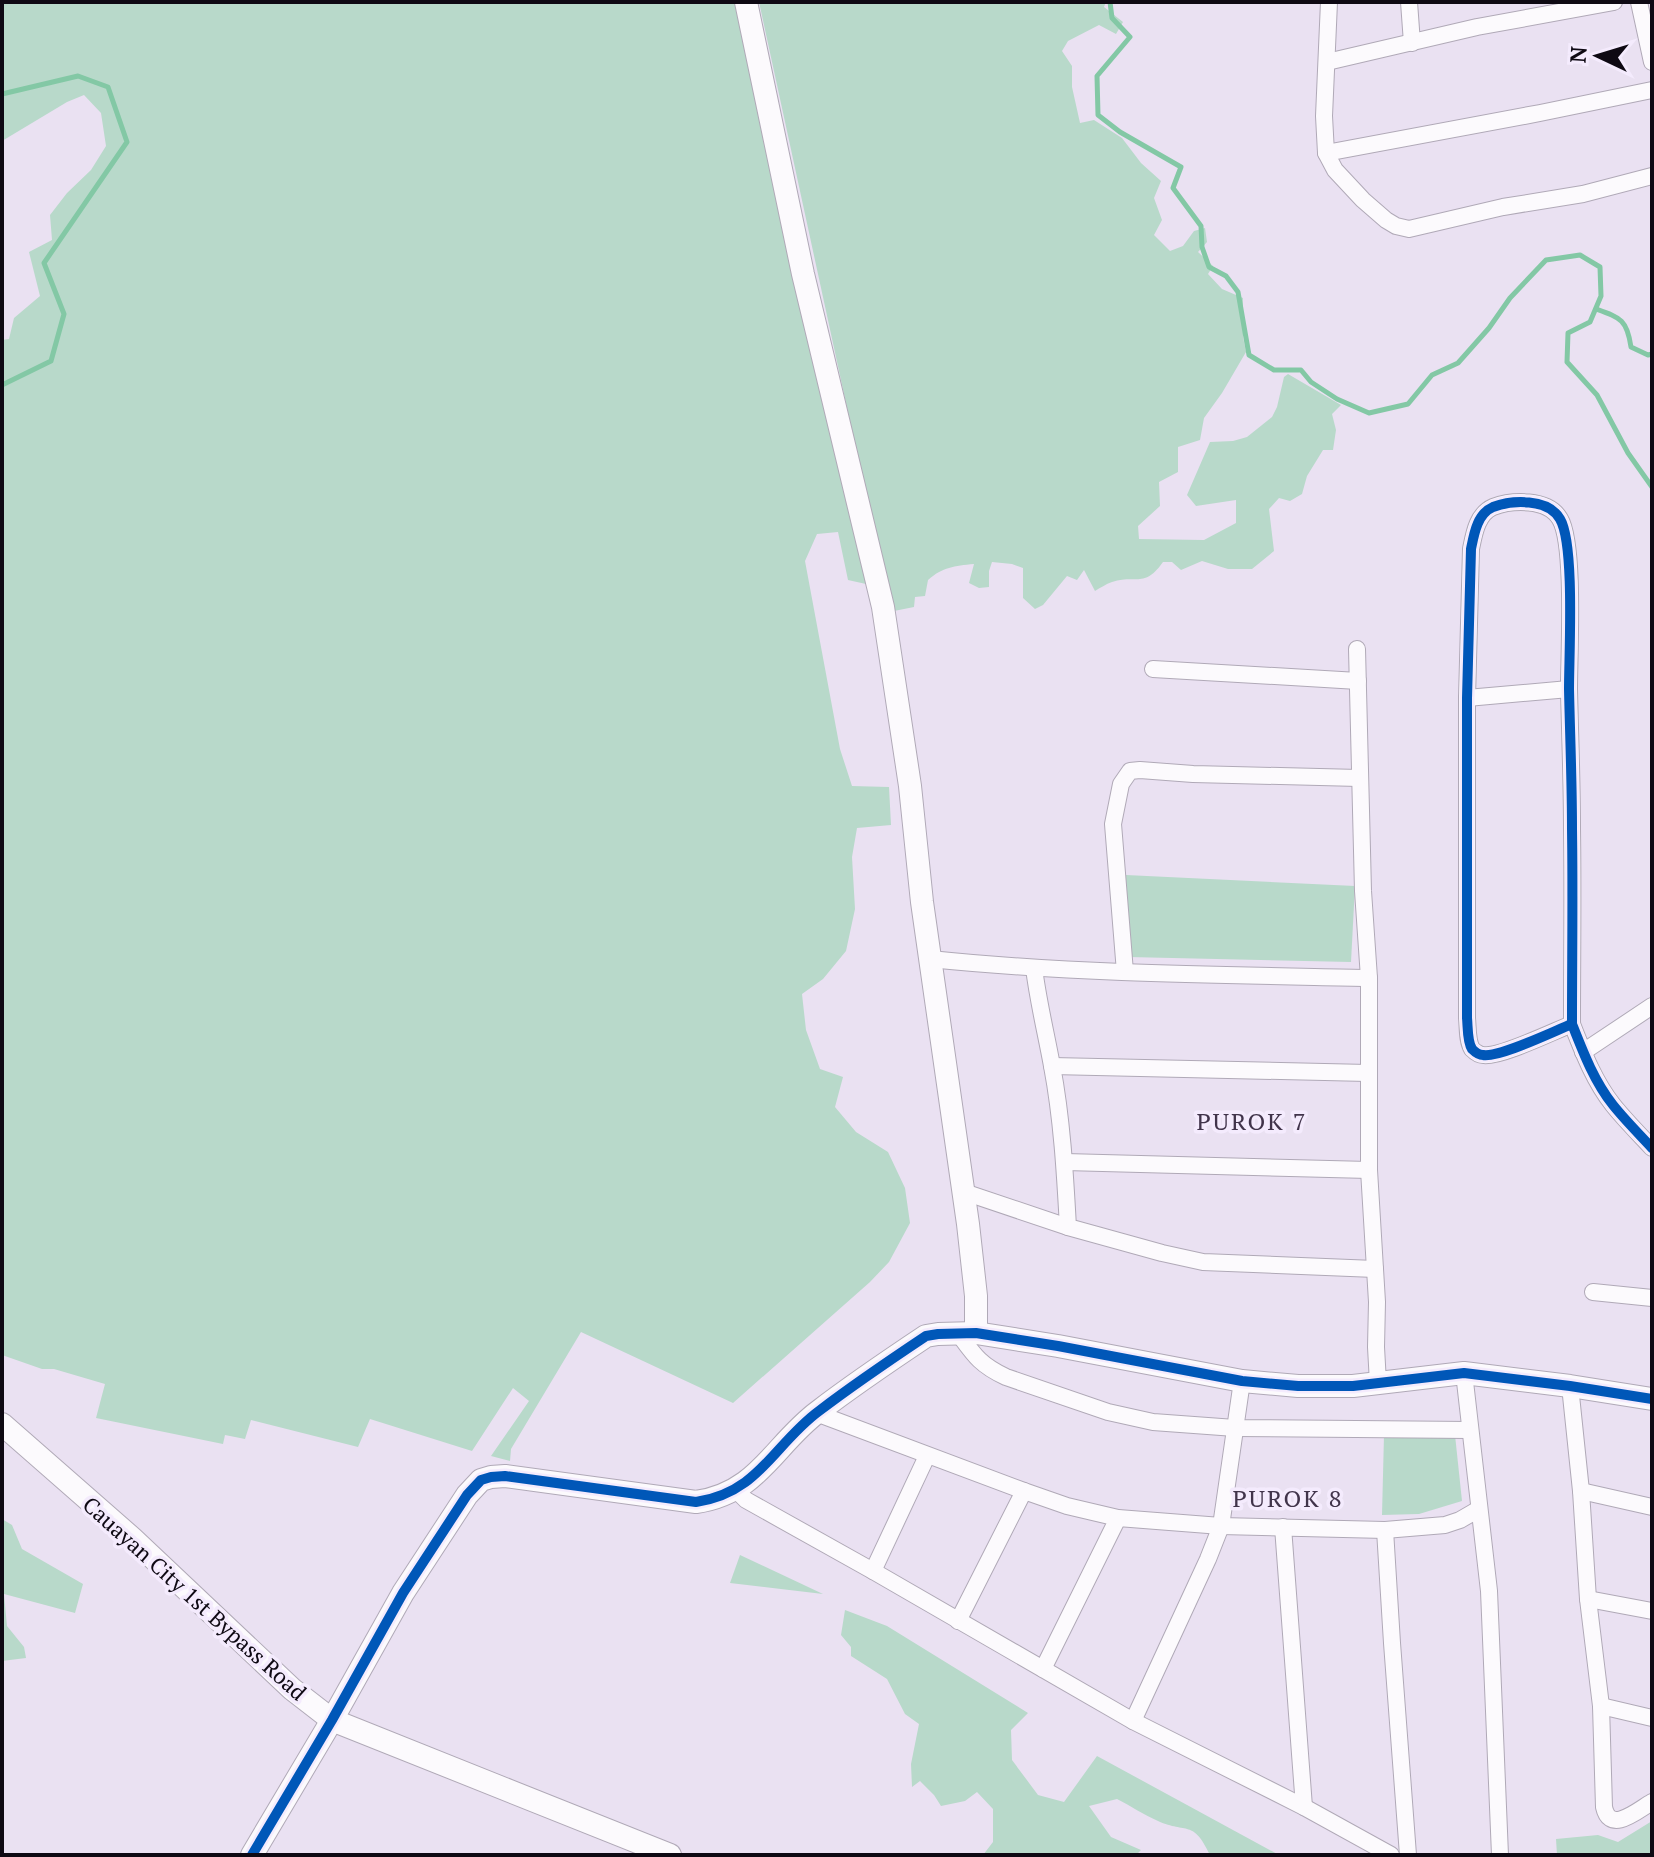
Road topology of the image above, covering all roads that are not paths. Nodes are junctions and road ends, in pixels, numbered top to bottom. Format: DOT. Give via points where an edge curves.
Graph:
graph roads {
  1 [pos="746,2"];
  2 [pos="1329,2"];
  3 [pos="1409,2"];
  4 [pos="1614,2"];
  5 [pos="1639,2"];
  6 [pos="1577,6"];
  7 [pos="1412,43"];
  8 [pos="1327,62"];
  9 [pos="1652,62"];
  10 [pos="1652,90"];
  11 [pos="1326,153"];
  12 [pos="1652,176"];
  13 [pos="1357,649"];
  14 [pos="1153,669"];
  15 [pos="1358,681"];
  16 [pos="1569,689"];
  17 [pos="1467,698"];
  18 [pos="1359,778"];
  19 [pos="930,959"];
  20 [pos="1034,968"];
  21 [pos="1125,972"];
  22 [pos="1369,978"];
  23 [pos="1652,1006"];
  24 [pos="1572,1024"];
  25 [pos="1583,1052"];
  26 [pos="1052,1066"];
  27 [pos="1368,1073"];
  28 [pos="1652,1148"];
  29 [pos="1065,1162"];
  30 [pos="1369,1170"];
  31 [pos="964,1192"];
  32 [pos="1068,1227"];
  33 [pos="1375,1269"];
  34 [pos="1593,1292"];
  35 [pos="1651,1295"];
  36 [pos="967,1333"];
  37 [pos="1464,1373"];
  38 [pos="1242,1381"];
  39 [pos="1378,1383"];
  40 [pos="1570,1386"];
  41 [pos="1652,1399"];
  42 [pos="816,1413"];
  43 [pos="2,1424"];
  44 [pos="1235,1428"];
  45 [pos="1470,1430"];
  46 [pos="927,1456"];
  47 [pos="736,1490"];
  48 [pos="1024,1491"];
  49 [pos="1581,1491"];
  50 [pos="1652,1507"];
  51 [pos="1479,1509"];
  52 [pos="1118,1518"];
  53 [pos="1221,1526"];
  54 [pos="1283,1527"];
  55 [pos="1385,1530"];
  56 [pos="873,1571"];
  57 [pos="1588,1599"];
  58 [pos="1652,1611"];
  59 [pos="958,1621"];
  60 [pos="1043,1669"];
  61 [pos="1601,1706"];
  62 [pos="1652,1718"];
  63 [pos="332,1720"];
  64 [pos="1133,1721"];
  65 [pos="1652,1802"];
  66 [pos="1304,1807"];
  67 [pos="252,1855"];
  68 [pos="670,1855"];
  69 [pos="1391,1855"];
  70 [pos="1408,1855"];
  71 [pos="1500,1855"];
  1 -- 19 [label="street" via="803,274 883,607"];
  2 -- 8 [label="street"];
  3 -- 7 [label="street"];
  4 -- 6 [label="street"];
  5 -- 9 [label="street"];
  6 -- 7 [label="street"];
  7 -- 8 [label="street"];
  8 -- 11 [label="street"];
  10 -- 11 [label="street"];
  11 -- 12 [label="street" via="1363,200 1386,220 1409,229"];
  13 -- 15 [label="street"];
  14 -- 15 [label="street"];
  15 -- 18 [label="street"];
  16 -- 17 [label="street"];
  16 -- 17 [label="street" via="1568,561 1560,518 1537,503 1510,504 1491,508 1474,531"];
  16 -- 24 [label="street"];
  17 -- 24 [label="street" via="1467,1018 1472,1048 1485,1056"];
  18 -- 21 [label="street" via="1130,771 1121,784 1113,824"];
  18 -- 22 [label="street"];
  19 -- 20 [label="street"];
  19 -- 31 [label="street"];
  20 -- 21 [label="street"];
  20 -- 26 [label="street"];
  21 -- 22 [label="street"];
  22 -- 27 [label="street"];
  23 -- 25 [label="street"];
  24 -- 25 [label="street"];
  25 -- 28 [label="street" via="1612,1104"];
  26 -- 27 [label="street"];
  26 -- 29 [label="street"];
  27 -- 30 [label="street"];
  29 -- 30 [label="street"];
  29 -- 32 [label="street"];
  30 -- 33 [label="street"];
  31 -- 32 [label="street"];
  31 -- 36 [label="street" via="976,1296"];
  32 -- 33 [label="street" via="1203,1262"];
  33 -- 39 [label="street"];
  34 -- 35 [label="street"];
  36 -- 38 [label="street"];
  36 -- 42 [label="street" via="926,1336"];
  36 -- 44 [label="street" via="979,1362 1006,1377 1108,1412 1153,1422"];
  37 -- 39 [label="street"];
  37 -- 40 [label="street"];
  37 -- 45 [label="street"];
  38 -- 39 [label="street" via="1317,1387"];
  38 -- 44 [label="street"];
  40 -- 41 [label="street"];
  40 -- 49 [label="street"];
  42 -- 46 [label="street"];
  42 -- 47 [label="street"];
  43 -- 63 [label="street, Cauayan City 1st Bypass Road"];
  44 -- 45 [label="street"];
  44 -- 53 [label="street"];
  45 -- 51 [label="street"];
  46 -- 48 [label="street"];
  46 -- 56 [label="street"];
  47 -- 56 [label="street"];
  47 -- 63 [label="street" via="696,1502 505,1476 481,1480 403,1593"];
  48 -- 52 [label="street"];
  48 -- 59 [label="street"];
  49 -- 50 [label="street"];
  49 -- 57 [label="street"];
  51 -- 55 [label="street" via="1445,1525"];
  51 -- 71 [label="street" via="1489,1591"];
  52 -- 53 [label="street"];
  52 -- 60 [label="street"];
  53 -- 54 [label="street"];
  53 -- 64 [label="street"];
  54 -- 55 [label="street"];
  54 -- 66 [label="street"];
  55 -- 70 [label="street"];
  56 -- 59 [label="street"];
  57 -- 58 [label="street"];
  57 -- 61 [label="street"];
  59 -- 60 [label="street"];
  60 -- 64 [label="street"];
  61 -- 62 [label="street"];
  61 -- 65 [label="street" via="1605,1814 1622,1819"];
  63 -- 67 [label="street"];
  63 -- 68 [label="street, Cauayan City 1st Bypass Road"];
  64 -- 66 [label="street"];
  66 -- 69 [label="street"];
}
